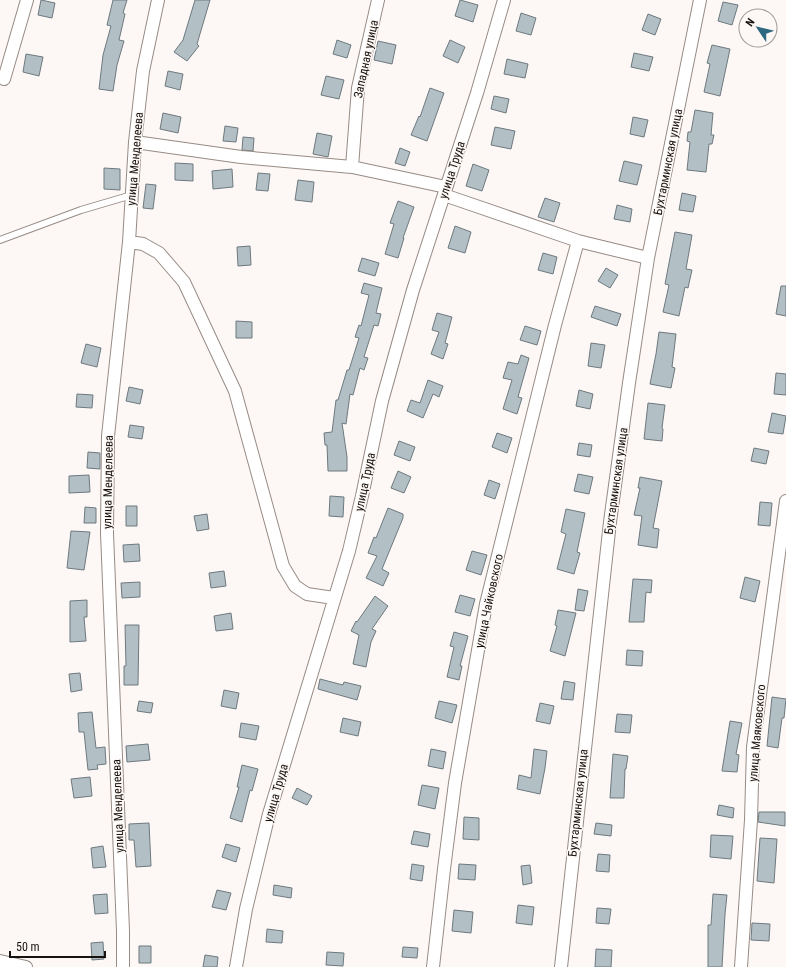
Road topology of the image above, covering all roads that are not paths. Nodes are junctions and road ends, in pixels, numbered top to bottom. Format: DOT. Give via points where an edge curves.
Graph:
graph roads {
  1 [pos="26,0"];
  2 [pos="158,0"];
  3 [pos="378,0"];
  4 [pos="504,0"];
  5 [pos="700,0"];
  6 [pos="4,79"];
  7 [pos="135,142"];
  8 [pos="352,167"];
  9 [pos="445,191"];
  10 [pos="132,195"];
  11 [pos="0,240"];
  12 [pos="578,241"];
  13 [pos="129,242"];
  14 [pos="648,258"];
  15 [pos="786,501"];
  16 [pos="334,598"];
  17 [pos="0,961"];
  18 [pos="26,967"];
  19 [pos="123,967"];
  20 [pos="236,967"];
  21 [pos="433,967"];
  22 [pos="561,967"];
  23 [pos="741,967"];
  1 -- 6 [label="street"];
  2 -- 7 [label="street, улица Менделеева" via="143,71"];
  3 -- 8 [label="street, Западная улица" via="358,88"];
  4 -- 9 [label="street, улица Труда"];
  5 -- 14 [label="street, Бухтарминская улица"];
  7 -- 8 [label="street" via="241,157"];
  7 -- 10 [label="street, улица Менделеева"];
  8 -- 9 [label="street"];
  9 -- 12 [label="street"];
  9 -- 16 [label="street, улица Труда" via="413,290 382,401 349,551"];
  10 -- 11 [label="lane" via="81,210"];
  10 -- 13 [label="street, улица Менделеева"];
  12 -- 14 [label="street"];
  12 -- 21 [label="street, улица Чайковского" via="486,604 455,783"];
  13 -- 16 [label="street" via="143,244 159,253 184,282 236,391 283,566 295,586 307,594"];
  13 -- 19 [label="street, улица Менделеева" via="108,436 107,533"];
  14 -- 22 [label="street, Бухтарминская улица" via="610,522"];
  15 -- 23 [label="street, улица Маяковского" via="753,747"];
  16 -- 20 [label="street, улица Труда" via="269,814 246,909"];
  17 -- 18 [label="street"];
}
